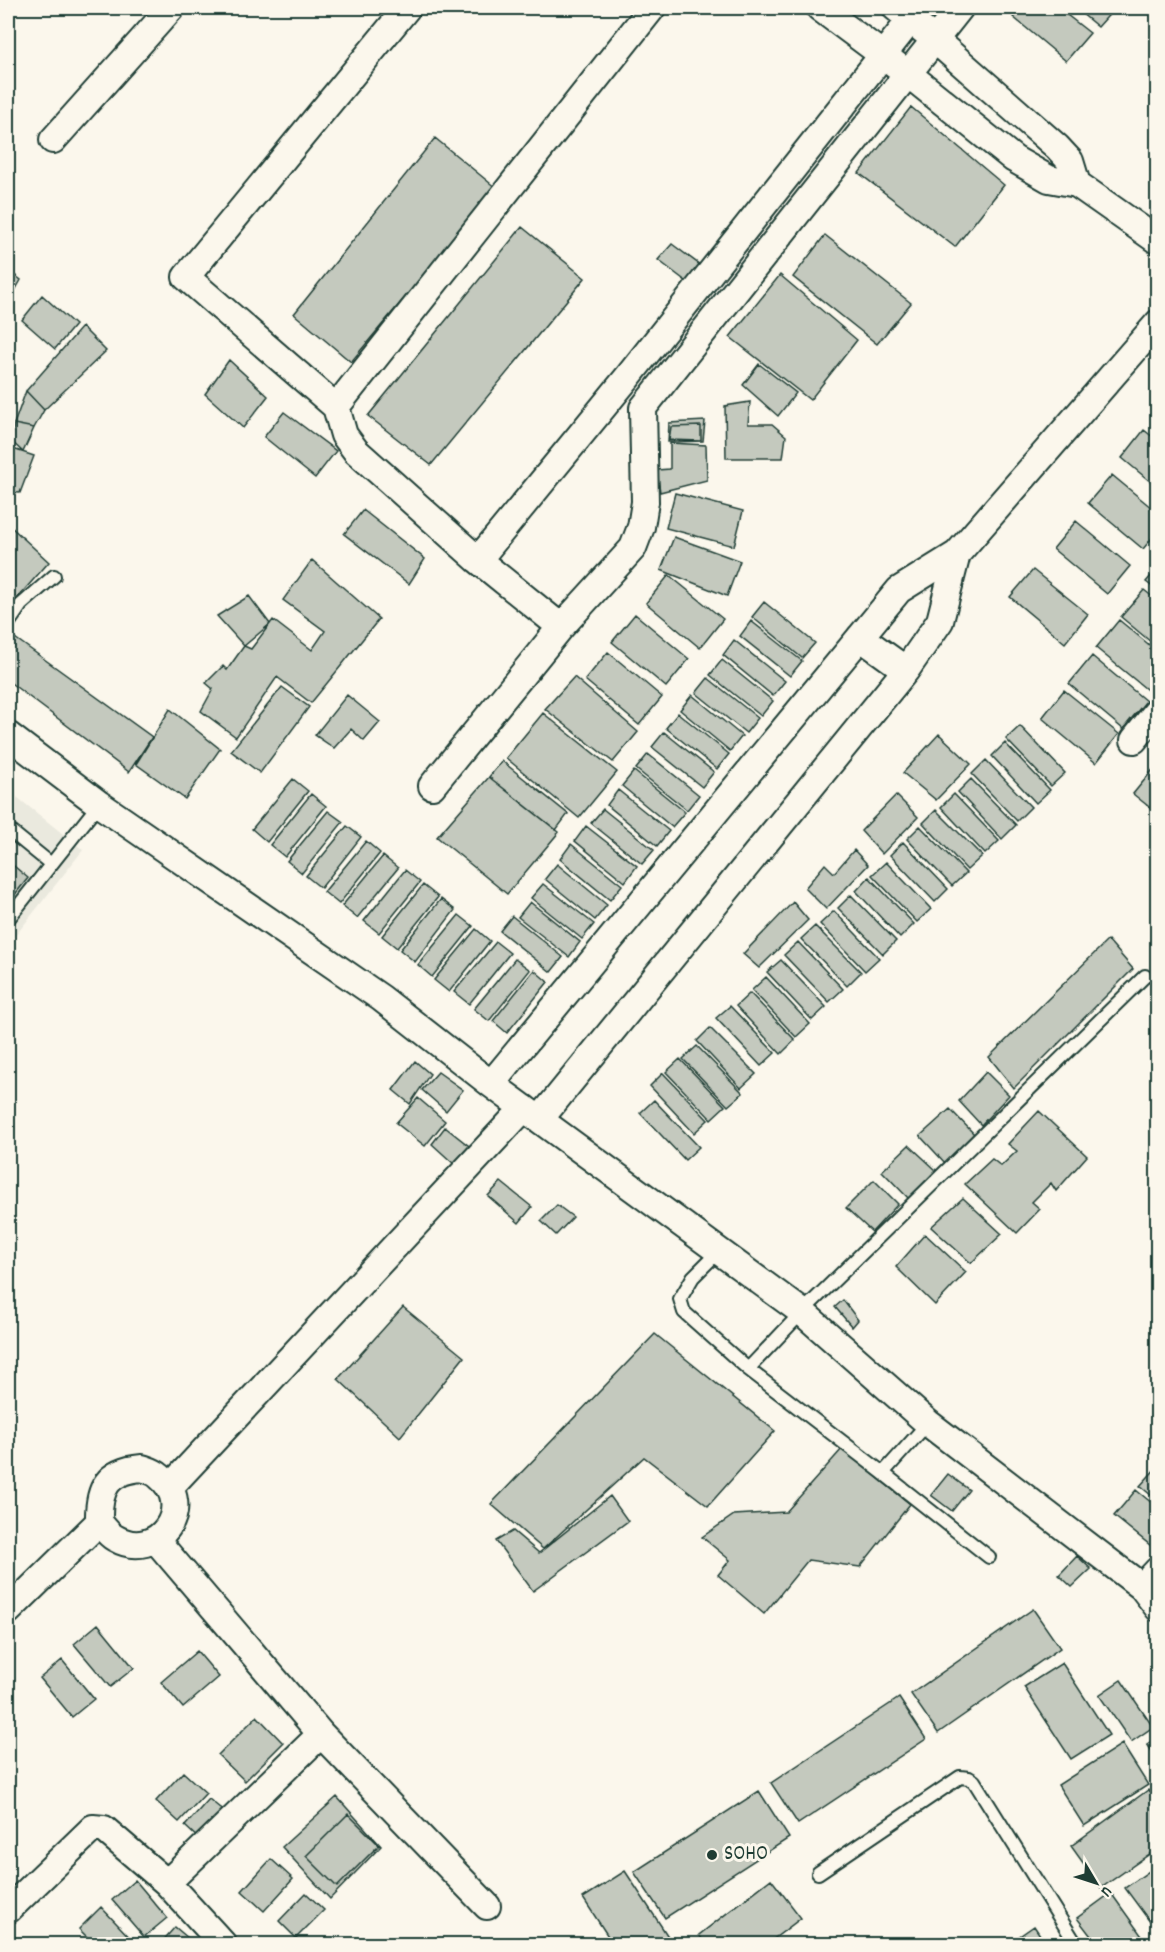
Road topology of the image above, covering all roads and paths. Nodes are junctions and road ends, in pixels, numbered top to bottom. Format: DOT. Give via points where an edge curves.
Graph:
graph roads {
  1 [pos="171,8"];
  2 [pos="407,8"];
  3 [pos="652,8"];
  4 [pos="820,8"];
  5 [pos="960,8"];
  6 [pos="909,11"];
  7 [pos="934,39"];
  8 [pos="882,55"];
  9 [pos="907,73"];
  10 [pos="53,140"];
  11 [pos="1077,184"];
  12 [pos="1158,241"];
  13 [pos="1158,323"];
  14 [pos="627,378"];
  15 [pos="336,407"];
  16 [pos="643,408"];
  17 [pos="957,554"];
  18 [pos="478,560"];
  19 [pos="54,576"];
  20 [pos="8,624"];
  21 [pos="561,627"];
  22 [pos="860,637"];
  23 [pos="906,670"];
  24 [pos="1158,710"];
  25 [pos="8,735"];
  26 [pos="1134,740"];
  27 [pos="432,786"];
  28 [pos="99,804"];
  29 [pos="8,829"];
  30 [pos="51,864"];
  31 [pos="8,919"];
  32 [pos="1145,976"];
  33 [pos="491,1084"];
  34 [pos="532,1114"];
  35 [pos="719,1251"];
  36 [pos="802,1312"];
  37 [pos="748,1369"];
  38 [pos="928,1423"];
  39 [pos="884,1473"];
  40 [pos="170,1487"];
  41 [pos="99,1522"];
  42 [pos="156,1540"];
  43 [pos="989,1557"];
  44 [pos="1150,1579"];
  45 [pos="1158,1608"];
  46 [pos="8,1611"];
  47 [pos="321,1734"];
  48 [pos="819,1873"];
  49 [pos="167,1883"];
  50 [pos="487,1906"];
  51 [pos="8,1910"];
  52 [pos="223,1944"];
  53 [pos="1076,1944"];
  1 -- 10 [label="street"];
  2 -- 15 [label="street" via="186,277"];
  3 -- 15 [label="street"];
  4 -- 8 [label="street"];
  5 -- 7 [label="street"];
  6 -- 7 [label="street"];
  6 -- 8 [label="street"];
  7 -- 9 [label="street"];
  7 -- 11 [label="street" via="1057,147 1070,161"];
  8 -- 9 [label="street"];
  8 -- 14 [label="street"];
  9 -- 11 [label="street" via="1014,159 1049,179"];
  9 -- 16 [label="street"];
  11 -- 12 [label="street"];
  13 -- 17 [label="street"];
  14 -- 16 [label="street"];
  14 -- 18 [label="street"];
  15 -- 18 [label="street" via="345,435 356,451"];
  16 -- 21 [label="street" via="645,502 641,527 633,548"];
  17 -- 22 [label="street" via="899,590"];
  17 -- 23 [label="street" via="940,621"];
  18 -- 21 [label="street"];
  19 -- 20 [label="lane" via="21,605"];
  21 -- 27 [label="street"];
  22 -- 23 [label="street"];
  22 -- 33 [label="street"];
  23 -- 34 [label="street"];
  24 -- 26 [label="street"];
  25 -- 28 [label="street"];
  28 -- 30 [label="lane"];
  28 -- 33 [label="street" via="381,998"];
  29 -- 30 [label="lane"];
  30 -- 31 [label="lane"];
  32 -- 36 [label="lane"];
  33 -- 34 [label="street"];
  34 -- 35 [label="street"];
  34 -- 40 [label="street"];
  35 -- 36 [label="street"];
  35 -- 37 [label="lane" via="693,1277 680,1299 684,1312"];
  36 -- 37 [label="lane"];
  36 -- 38 [label="street"];
  37 -- 39 [label="lane"];
  38 -- 39 [label="lane"];
  38 -- 44 [label="street"];
  39 -- 43 [label="lane"];
  40 -- 41 [label="street" via="158,1474 142,1468 125,1470 110,1478 101,1493"];
  40 -- 42 [label="street" via="175,1501 174,1516"];
  41 -- 42 [label="street" via="113,1537 127,1544 142,1545"];
  41 -- 46 [label="street"];
  42 -- 47 [label="street"];
  44 -- 45 [label="street"];
  47 -- 49 [label="street"];
  47 -- 50 [label="street"];
  48 -- 53 [label="lane" via="960,1777 969,1778"];
  49 -- 51 [label="street" via="107,1832 93,1828"];
  49 -- 52 [label="street"];
}
